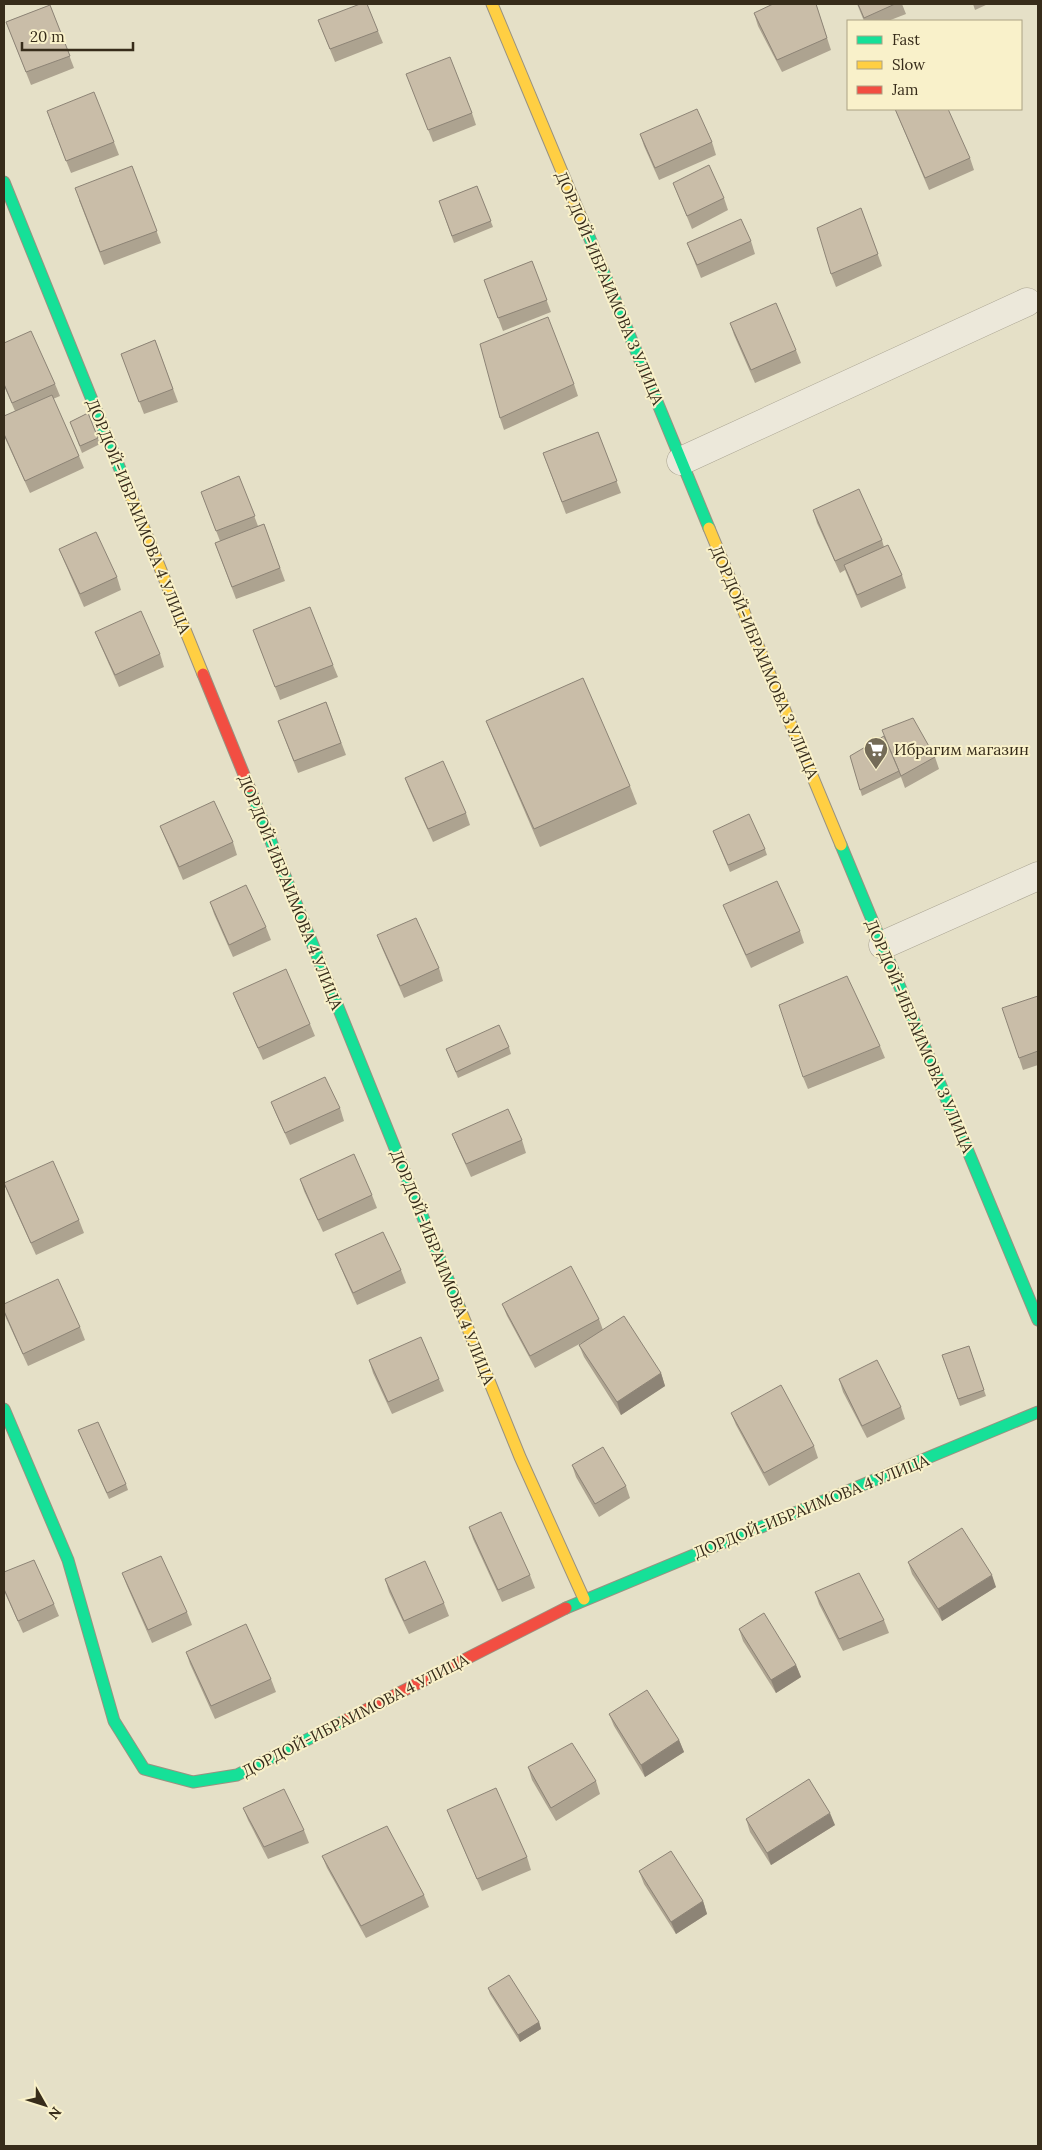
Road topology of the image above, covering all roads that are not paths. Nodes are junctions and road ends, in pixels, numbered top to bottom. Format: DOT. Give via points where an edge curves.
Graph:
graph roads {
  1 [pos="492,4"];
  2 [pos="4,182"];
  3 [pos="1027,302"];
  4 [pos="682,461"];
  5 [pos="1038,876"];
  6 [pos="883,945"];
  7 [pos="1038,1320"];
  8 [pos="4,1409"];
  9 [pos="1038,1412"];
  10 [pos="584,1600"];
  1 -- 4 [label="street, ДОРДОЙ-ИБРАИМОВА 3 УЛИЦА"];
  2 -- 10 [label="street, ДОРДОЙ-ИБРАИМОВА 4 УЛИЦА" via="520,1457"];
  3 -- 4 [label="street"];
  4 -- 6 [label="street, ДОРДОЙ-ИБРАИМОВА 3 УЛИЦА"];
  5 -- 6 [label="street"];
  6 -- 7 [label="street, ДОРДОЙ-ИБРАИМОВА 3 УЛИЦА"];
  8 -- 10 [label="street, ДОРДОЙ-ИБРАИМОВА 4 УЛИЦА" via="68,1560 114,1721 144,1769 193,1782 238,1775"];
  9 -- 10 [label="street, ДОРДОЙ-ИБРАИМОВА 4 УЛИЦА"];
}
